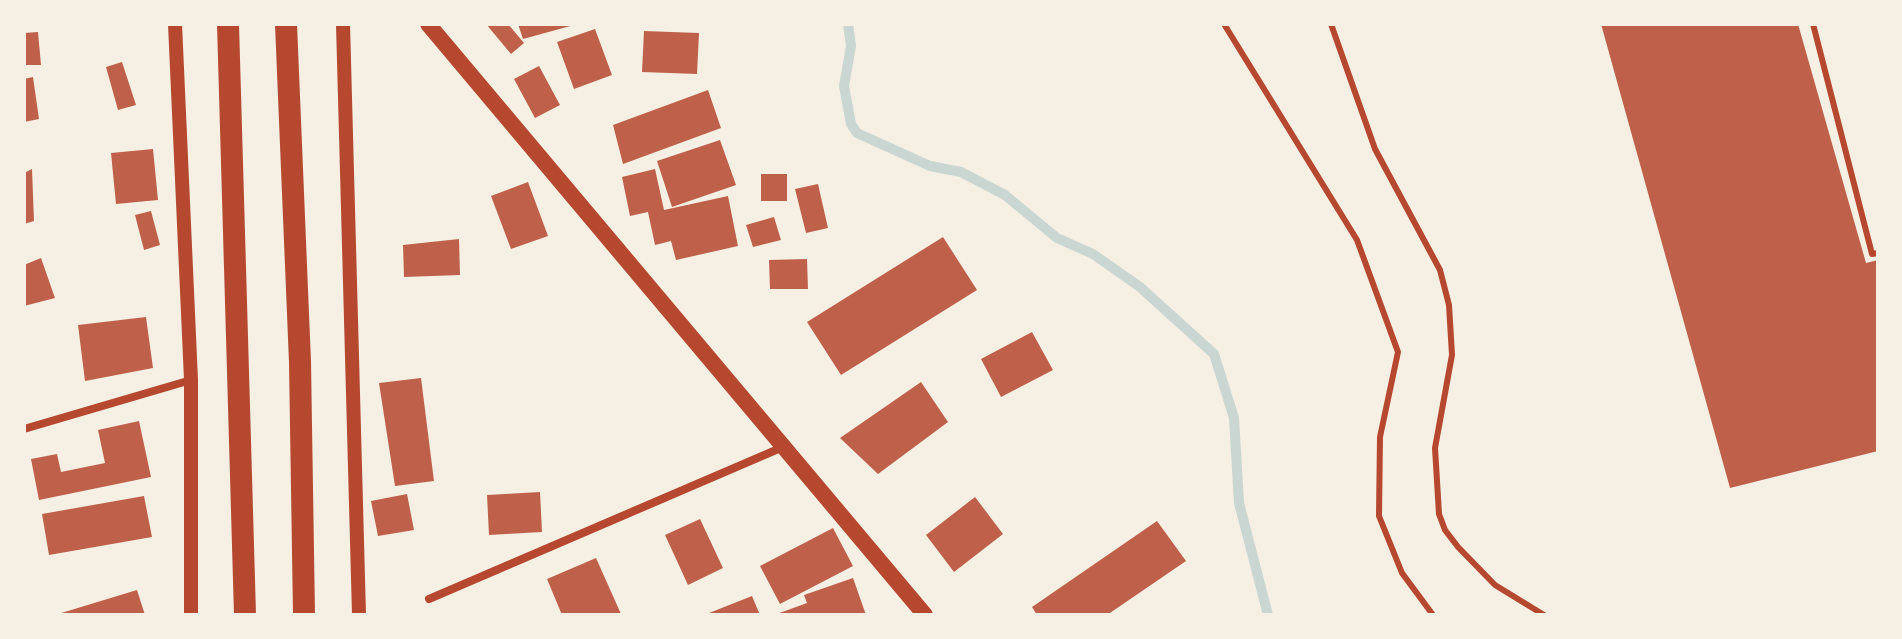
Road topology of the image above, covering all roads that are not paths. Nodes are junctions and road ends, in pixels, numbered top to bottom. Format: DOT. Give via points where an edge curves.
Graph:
graph roads {
  1 [pos="175,24"];
  2 [pos="228,24"];
  3 [pos="286,24"];
  4 [pos="343,24"];
  5 [pos="428,24"];
  6 [pos="1224,24"];
  7 [pos="1331,24"];
  8 [pos="1813,24"];
  9 [pos="1878,253"];
  10 [pos="191,380"];
  11 [pos="24,429"];
  12 [pos="783,447"];
  13 [pos="429,599"];
  14 [pos="191,615"];
  15 [pos="245,615"];
  16 [pos="304,615"];
  17 [pos="359,615"];
  18 [pos="925,615"];
  19 [pos="1433,615"];
  20 [pos="1544,615"];
  1 -- 10 [label="street"];
  2 -- 15 [label="highway"];
  3 -- 16 [label="highway"];
  4 -- 17 [label="street"];
  5 -- 12 [label="main road"];
  6 -- 19 [label="lane" via="1357,240 1398,352 1380,437 1379,516 1402,573"];
  7 -- 20 [label="lane" via="1375,149 1440,270 1449,305 1452,355 1435,448 1439,514 1458,547 1495,585"];
  8 -- 9 [label="lane" via="1872,254"];
  10 -- 11 [label="street"];
  10 -- 14 [label="street"];
  12 -- 13 [label="street"];
  12 -- 18 [label="main road"];
}
